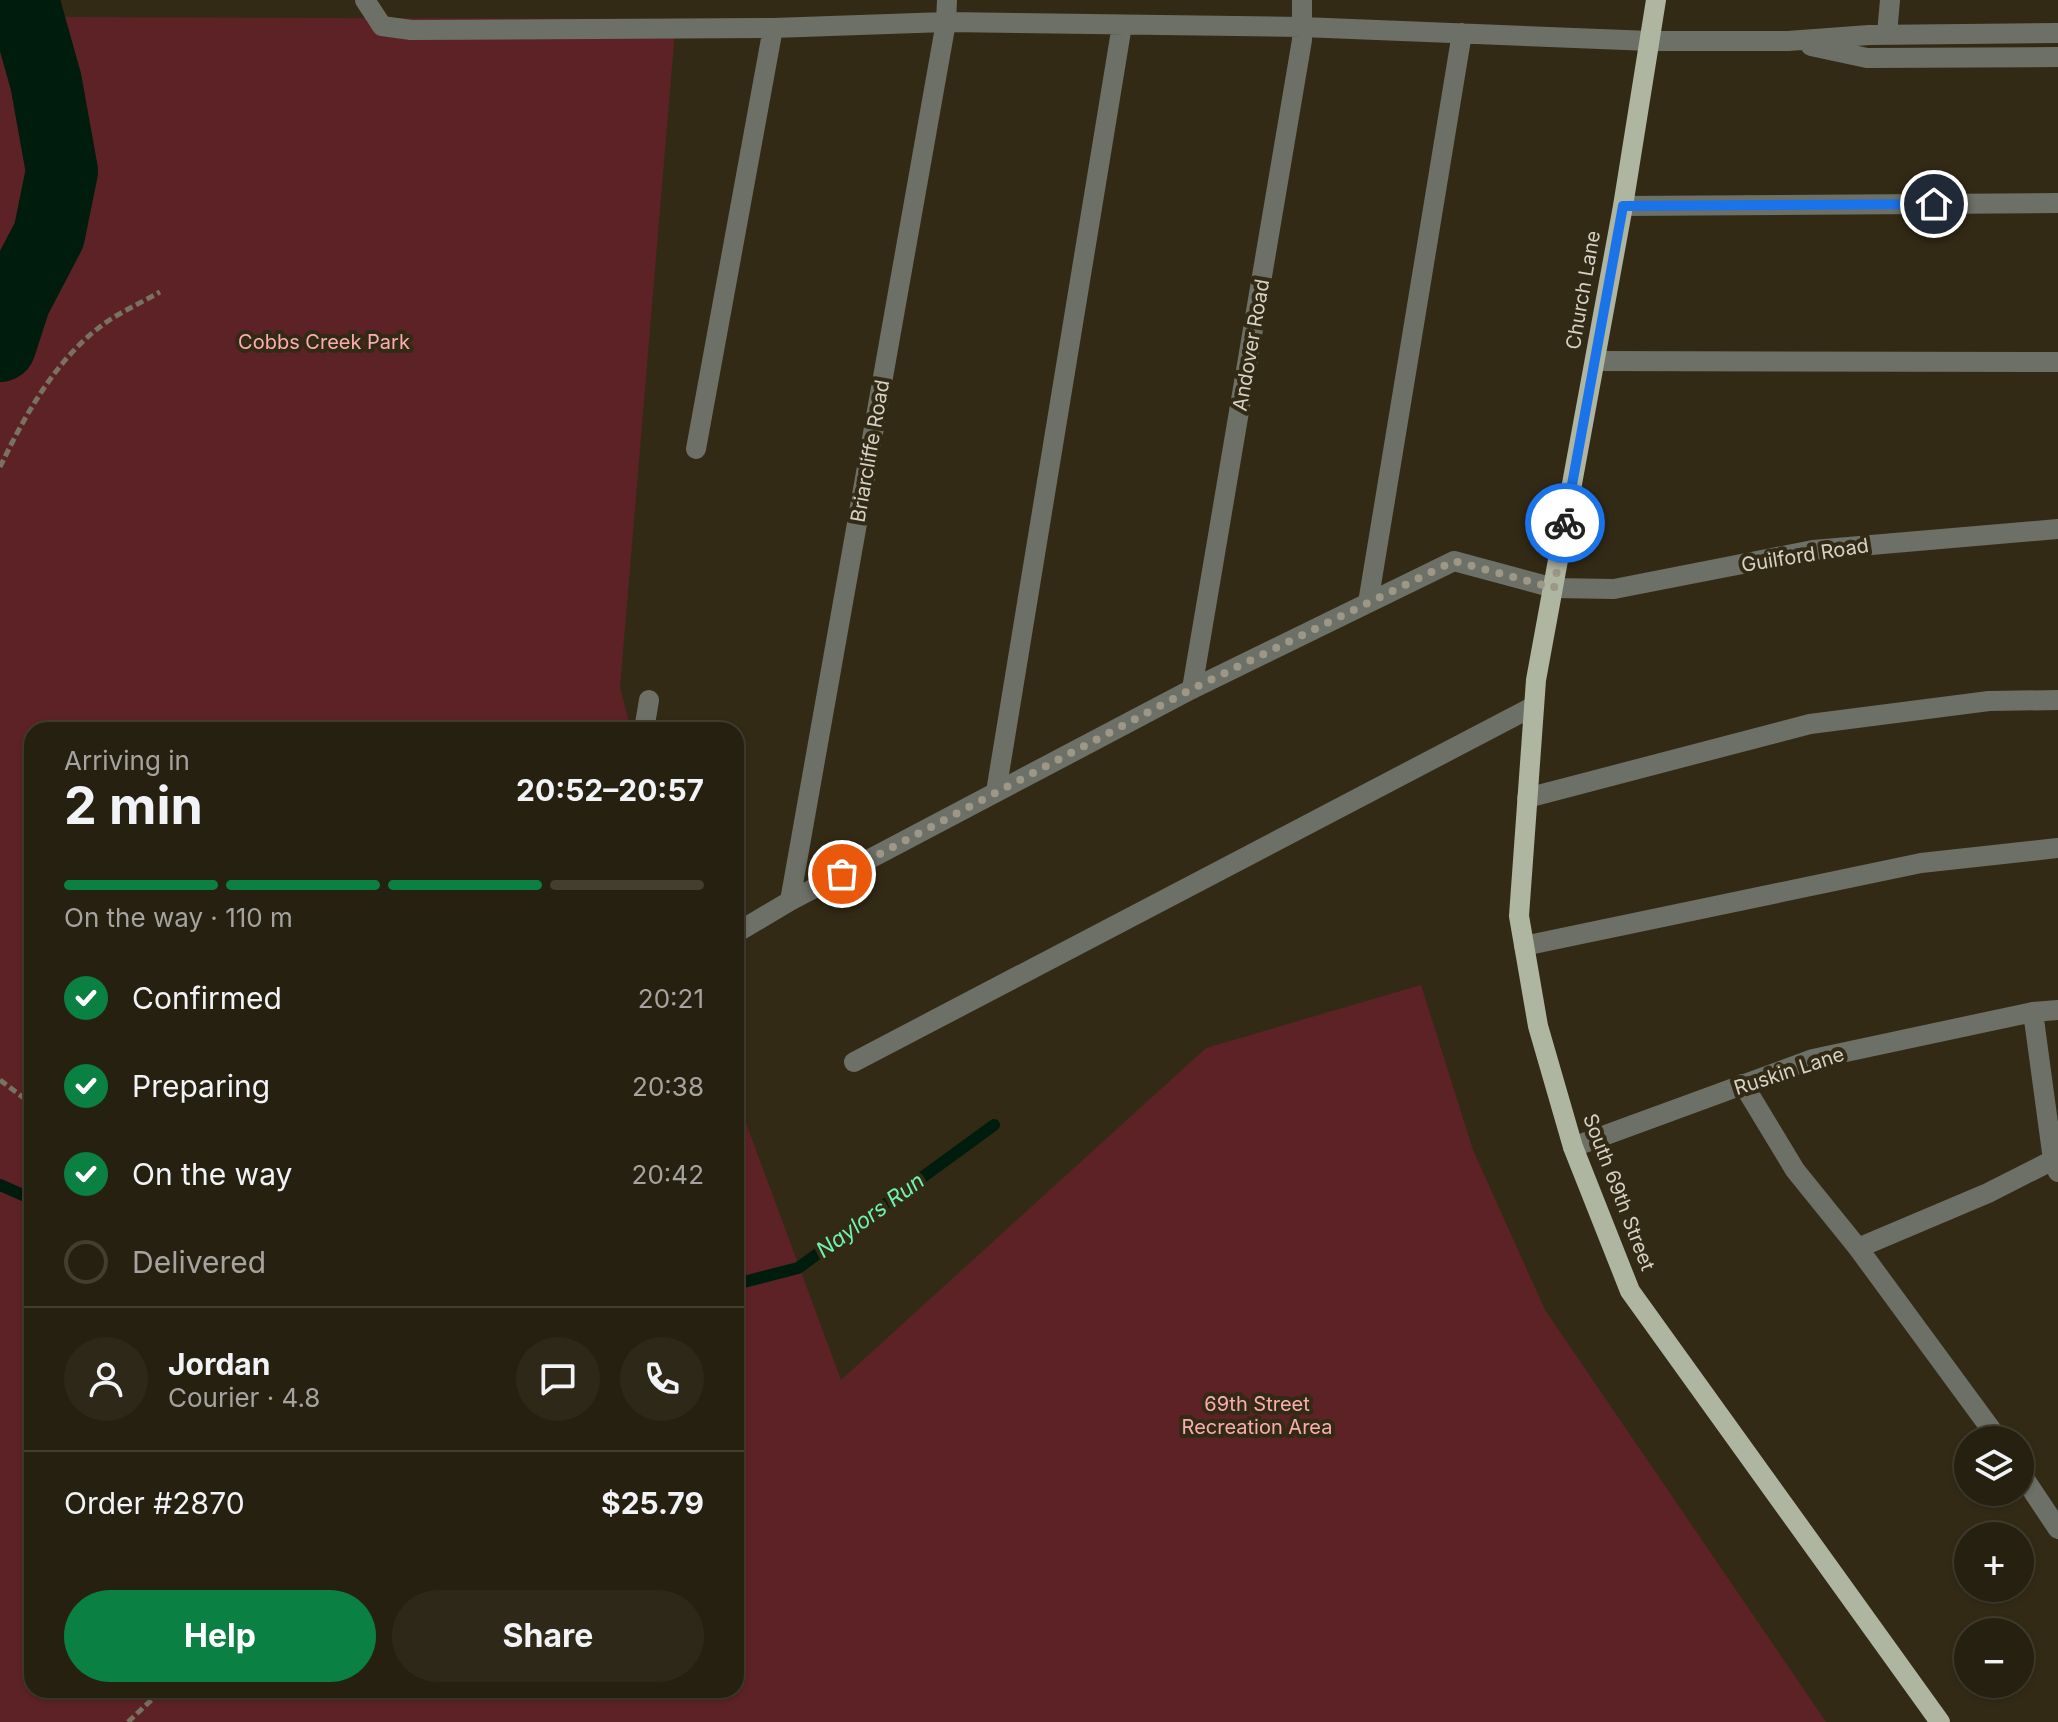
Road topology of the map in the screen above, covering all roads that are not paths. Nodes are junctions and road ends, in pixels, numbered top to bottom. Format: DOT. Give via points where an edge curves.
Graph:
graph roads {
  1 [pos="365,0"];
  2 [pos="947,0"];
  3 [pos="1302,0"];
  4 [pos="1656,0"];
  5 [pos="1890,0"];
  6 [pos="946,22"];
  7 [pos="1122,25"];
  8 [pos="1302,27"];
  9 [pos="773,28"];
  10 [pos="1462,33"];
  11 [pos="2058,33"];
  12 [pos="1887,34"];
  13 [pos="1650,41"];
  14 [pos="1788,41"];
  15 [pos="2058,57"];
  16 [pos="2058,203"];
  17 [pos="1623,206"];
  18 [pos="1595,361"];
  19 [pos="2058,362"];
  20 [pos="696,449"];
  21 [pos="2058,529"];
  22 [pos="1554,588"];
  23 [pos="1368,603"];
  24 [pos="1192,689"];
  25 [pos="649,700"];
  26 [pos="2058,700"];
  27 [pos="1534,706"];
  28 [pos="645,722"];
  29 [pos="996,792"];
  30 [pos="1527,798"];
  31 [pos="2058,848"];
  32 [pos="790,901"];
  33 [pos="744,928"];
  34 [pos="1524,946"];
  35 [pos="2058,1010"];
  36 [pos="2033,1012"];
  37 [pos="854,1062"];
  38 [pos="1743,1084"];
  39 [pos="1573,1147"];
  40 [pos="2056,1166"];
  41 [pos="1858,1248"];
  42 [pos="1989,1426"];
  43 [pos="2034,1493"];
  44 [pos="2058,1529"];
  45 [pos="1940,1722"];
  1 -- 9 [label="street" via="382,26 411,30"];
  2 -- 6 [label="street, Briarcliffe Road"];
  3 -- 8 [label="street, Andover Road"];
  4 -- 13 [label="main road, Church Lane"];
  5 -- 12 [label="street"];
  6 -- 7 [label="street"];
  6 -- 9 [label="street"];
  6 -- 32 [label="street, Briarcliffe Road"];
  7 -- 8 [label="street"];
  7 -- 29 [label="street"];
  8 -- 10 [label="street"];
  8 -- 24 [label="street, Andover Road"];
  9 -- 20 [label="street"];
  10 -- 13 [label="street"];
  10 -- 23 [label="street"];
  11 -- 12 [label="street"];
  12 -- 14 [label="street"];
  13 -- 14 [label="street"];
  13 -- 17 [label="main road, Church Lane"];
  14 -- 15 [label="street" via="1867,58"];
  16 -- 17 [label="street"];
  17 -- 18 [label="main road, Church Lane"];
  18 -- 19 [label="street"];
  18 -- 22 [label="main road, Church Lane"];
  21 -- 22 [label="street, Guilford Road" via="1813,550 1614,589"];
  22 -- 23 [label="street, Guilford Road" via="1454,561"];
  22 -- 27 [label="main road, South 69th Street"];
  23 -- 24 [label="street, Guilford Road"];
  24 -- 29 [label="street, Guilford Road"];
  25 -- 28 [label="street"];
  26 -- 30 [label="street" via="1989,701 1810,724"];
  27 -- 30 [label="main road, South 69th Street"];
  27 -- 37 [label="street"];
  29 -- 32 [label="street, Guilford Road"];
  30 -- 34 [label="main road, South 69th Street" via="1519,916"];
  31 -- 34 [label="street" via="1921,863"];
  32 -- 33 [label="street, Guilford Road"];
  34 -- 39 [label="main road, South 69th Street" via="1538,1026"];
  35 -- 36 [label="street, Ruskin Lane"];
  36 -- 38 [label="street, Ruskin Lane" via="1813,1059"];
  36 -- 40 [label="street"];
  38 -- 39 [label="street, Ruskin Lane"];
  38 -- 41 [label="street" via="1795,1170"];
  39 -- 45 [label="main road, South 69th Street" via="1630,1291"];
  40 -- 41 [label="street"];
  41 -- 42 [label="street"];
  43 -- 44 [label="street"];
}
